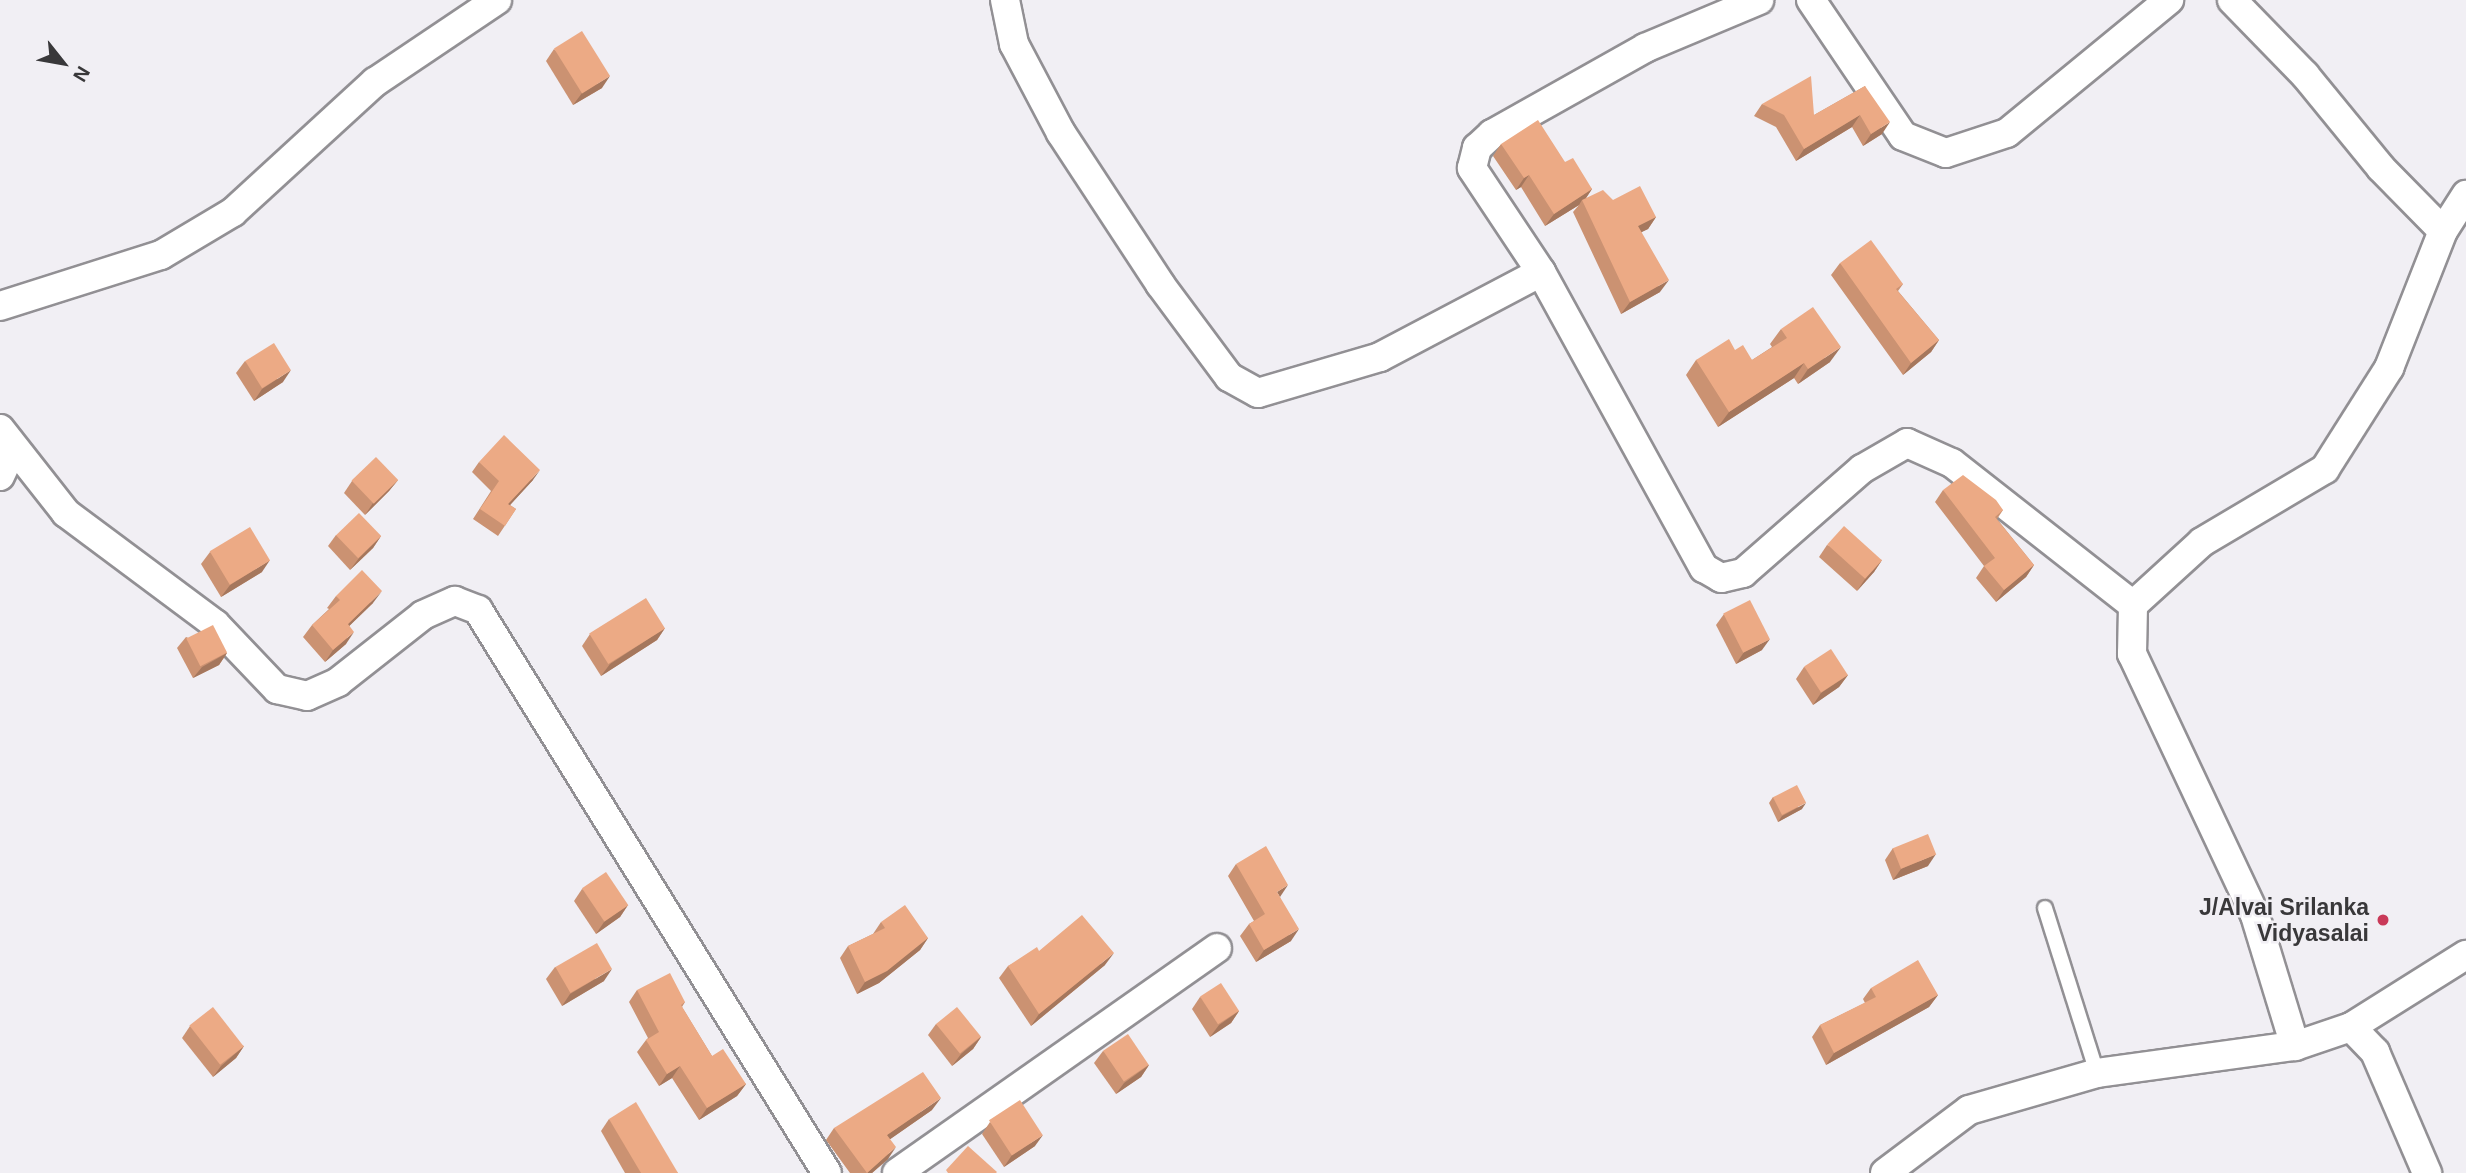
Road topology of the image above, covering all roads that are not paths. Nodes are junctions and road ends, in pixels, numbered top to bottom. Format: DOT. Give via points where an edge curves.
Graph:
graph roads {
  1 [pos="496,0"];
  2 [pos="1005,0"];
  3 [pos="1759,0"];
  4 [pos="1811,0"];
  5 [pos="2169,0"];
  6 [pos="2232,0"];
  7 [pos="2466,195"];
  8 [pos="2443,231"];
  9 [pos="1541,272"];
  10 [pos="0,306"];
  11 [pos="6,439"];
  12 [pos="0,476"];
  13 [pos="2133,605"];
  14 [pos="2045,908"];
  15 [pos="1217,948"];
  16 [pos="2466,955"];
  17 [pos="2351,1027"];
  18 [pos="2295,1046"];
  19 [pos="2097,1073"];
  20 [pos="827,1173"];
  21 [pos="897,1173"];
  22 [pos="1885,1173"];
  23 [pos="2427,1173"];
  1 -- 10 [label="street" via="375,82 233,212 161,256"];
  2 -- 9 [label="street" via="1014,44 1061,133 1160,284 1229,377 1258,393 1380,357"];
  3 -- 9 [label="street" via="1644,48 1492,134 1477,148 1472,168"];
  4 -- 5 [label="street" via="1903,135 1947,153 2007,133"];
  6 -- 8 [label="street"];
  7 -- 8 [label="street"];
  8 -- 13 [label="street" via="2389,368 2325,469 2202,542"];
  9 -- 13 [label="street" via="1704,568 1721,578 1743,573 1861,469 1907,443 1952,463"];
  11 -- 12 [label="street"];
  11 -- 20 [label="street" via="66,513 215,624 277,689 307,696 338,682 423,615 455,601 478,610"];
  13 -- 18 [label="street" via="2132,654 2255,915"];
  14 -- 19 [label="lane"];
  15 -- 21 [label="street"];
  16 -- 17 [label="street"];
  17 -- 18 [label="street"];
  17 -- 23 [label="street" via="2375,1052"];
  18 -- 19 [label="street"];
  19 -- 22 [label="street" via="1969,1110"];
}
